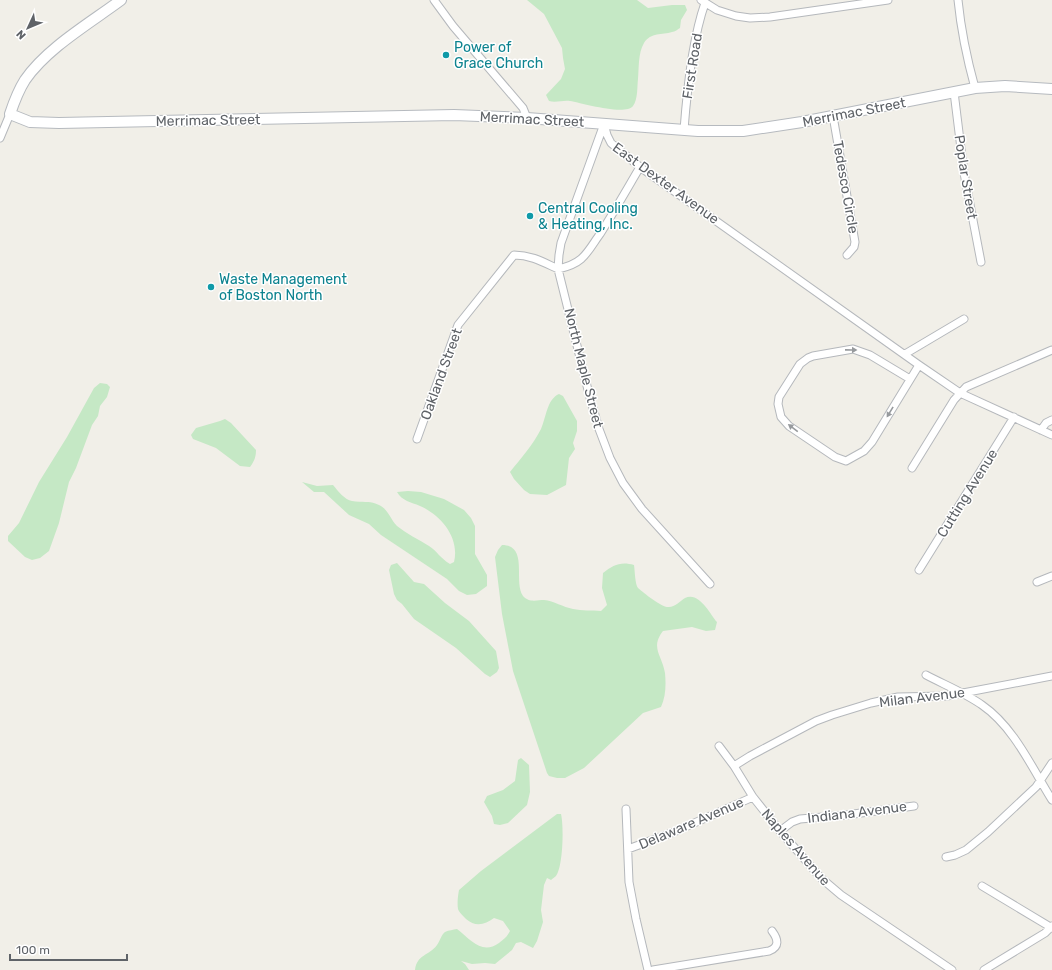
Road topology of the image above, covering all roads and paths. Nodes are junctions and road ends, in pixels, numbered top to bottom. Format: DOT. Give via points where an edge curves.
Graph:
graph roads {
  1 [pos="121,0"];
  2 [pos="434,0"];
  3 [pos="888,0"];
  4 [pos="958,0"];
  5 [pos="703,1"];
  6 [pos="975,88"];
  7 [pos="1052,89"];
  8 [pos="954,92"];
  9 [pos="10,114"];
  10 [pos="833,116"];
  11 [pos="527,118"];
  12 [pos="604,124"];
  13 [pos="684,130"];
  14 [pos="0,138"];
  15 [pos="640,167"];
  16 [pos="847,255"];
  17 [pos="981,262"];
  18 [pos="558,269"];
  19 [pos="964,319"];
  20 [pos="1052,350"];
  21 [pos="905,354"];
  22 [pos="919,365"];
  23 [pos="910,379"];
  24 [pos="960,393"];
  25 [pos="1014,417"];
  26 [pos="1052,420"];
  27 [pos="1041,430"];
  28 [pos="1052,435"];
  29 [pos="417,439"];
  30 [pos="912,468"];
  31 [pos="919,570"];
  32 [pos="1052,576"];
  33 [pos="1037,582"];
  34 [pos="710,584"];
  35 [pos="926,675"];
  36 [pos="1052,676"];
  37 [pos="961,693"];
  38 [pos="719,746"];
  39 [pos="1052,763"];
  40 [pos="734,766"];
  41 [pos="1040,781"];
  42 [pos="753,797"];
  43 [pos="1052,800"];
  44 [pos="914,806"];
  45 [pos="626,809"];
  46 [pos="780,831"];
  47 [pos="628,849"];
  48 [pos="946,856"];
  49 [pos="982,886"];
  50 [pos="1052,927"];
  51 [pos="772,931"];
  52 [pos="648,970"];
  53 [pos="652,970"];
  54 [pos="952,970"];
  55 [pos="984,970"];
  1 -- 9 [label="main road" via="42,60 22,86"];
  2 -- 11 [label="street" via="523,108"];
  3 -- 5 [label="street" via="754,18 718,10"];
  4 -- 6 [label="street" via="962,34"];
  5 -- 13 [label="street, First Road" via="685,109"];
  6 -- 7 [label="main road, Merrimac Street" via="1005,86"];
  6 -- 8 [label="main road, Merrimac Street"];
  8 -- 10 [label="main road, Merrimac Street"];
  8 -- 17 [label="street, Poplar Street" via="964,173"];
  9 -- 11 [label="main road, Merrimac Street" via="28,122 42,123 454,115"];
  9 -- 14 [label="street"];
  10 -- 13 [label="main road, Merrimac Street" via="743,131"];
  10 -- 16 [label="street, Tedesco Circle" via="855,240"];
  11 -- 12 [label="main road, Merrimac Street"];
  12 -- 13 [label="main road, Merrimac Street"];
  12 -- 15 [label="street, East Dexter Avenue" via="611,143"];
  12 -- 18 [label="street, North Maple Street" via="561,243"];
  15 -- 18 [label="street" via="586,254 569,266"];
  15 -- 21 [label="street, East Dexter Avenue"];
  18 -- 29 [label="street, Oakland Street" via="536,258 514,255 458,325"];
  18 -- 34 [label="street, North Maple Street" via="589,394 610,458 623,483 642,509"];
  19 -- 21 [label="street"];
  20 -- 24 [label="street" via="972,384"];
  21 -- 22 [label="street"];
  22 -- 23 [label="street"];
  22 -- 24 [label="street"];
  23 -- 23 [label="street, one-way" via="872,442 864,450 846,460 835,458 789,426 778,410 779,397 796,370 804,360 813,356 848,349 860,350"];
  24 -- 25 [label="street"];
  24 -- 30 [label="street"];
  25 -- 27 [label="street"];
  25 -- 31 [label="street, Cutting Avenue"];
  26 -- 27 [label="street"];
  27 -- 28 [label="street"];
  32 -- 33 [label="street"];
  35 -- 37 [label="street"];
  36 -- 37 [label="street, Milan Avenue"];
  37 -- 40 [label="street, Milan Avenue" via="898,697 838,712 806,726"];
  37 -- 41 [label="street" via="981,704 1003,723"];
  38 -- 40 [label="street, Naples Avenue"];
  39 -- 41 [label="street"];
  40 -- 42 [label="street, Naples Avenue"];
  41 -- 43 [label="street"];
  41 -- 48 [label="street" via="1033,791 977,842 964,852"];
  42 -- 46 [label="street, Naples Avenue"];
  42 -- 47 [label="street, Delaware Avenue"];
  44 -- 46 [label="street, Indiana Avenue" via="800,819"];
  45 -- 47 [label="street"];
  46 -- 54 [label="street, Naples Avenue" via="833,890"];
  47 -- 52 [label="street" via="630,890"];
  49 -- 50 [label="street"];
  50 -- 55 [label="street"];
  51 -- 53 [label="street" via="778,944 769,952"];
}
